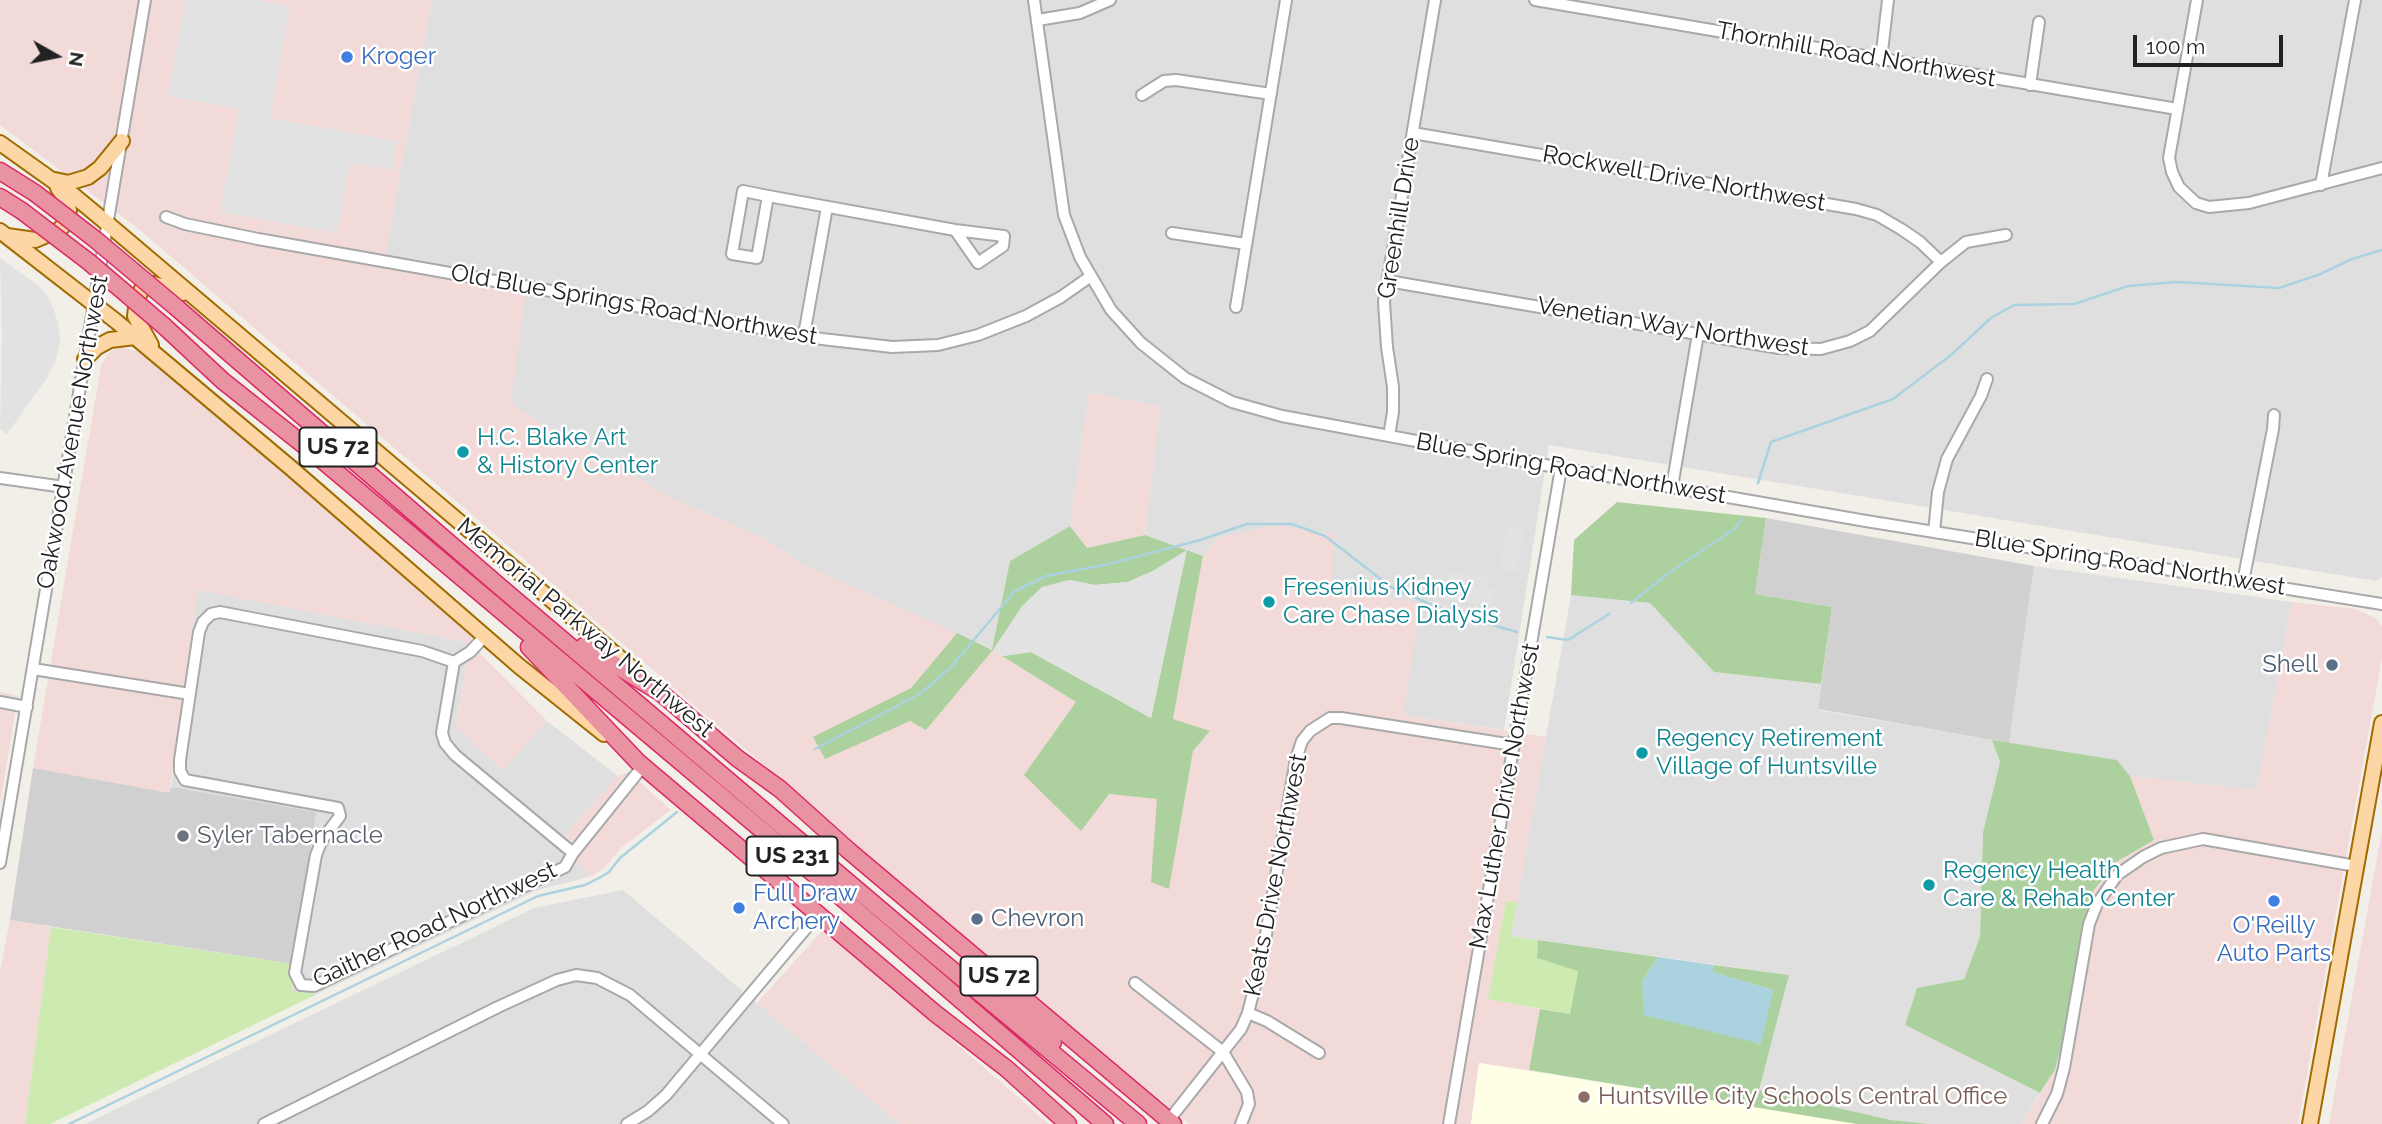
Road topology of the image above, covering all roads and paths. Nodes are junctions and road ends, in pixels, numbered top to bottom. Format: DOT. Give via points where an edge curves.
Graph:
graph roads {
  1 [pos="145,0"];
  2 [pos="1034,0"];
  3 [pos="1110,0"];
  4 [pos="1286,0"];
  5 [pos="1435,0"];
  6 [pos="1535,0"];
  7 [pos="1888,0"];
  8 [pos="2197,0"];
  9 [pos="2355,0"];
  10 [pos="1038,20"];
  11 [pos="2039,22"];
  12 [pos="1881,60"];
  13 [pos="2030,85"];
  14 [pos="1271,94"];
  15 [pos="1142,95"];
  16 [pos="2177,110"];
  17 [pos="1413,133"];
  18 [pos="122,141"];
  19 [pos="0,143"];
  20 [pos="2382,168"];
  21 [pos="0,171"];
  22 [pos="50,179"];
  23 [pos="2321,185"];
  24 [pos="768,196"];
  25 [pos="0,197"];
  26 [pos="827,207"];
  27 [pos="166,217"];
  28 [pos="108,224"];
  29 [pos="955,230"];
  30 [pos="3,233"];
  31 [pos="1172,233"];
  32 [pos="2006,235"];
  33 [pos="1246,244"];
  34 [pos="1941,262"];
  35 [pos="1091,276"];
  36 [pos="1388,281"];
  37 [pos="197,300"];
  38 [pos="95,304"];
  39 [pos="1236,307"];
  40 [pos="1698,334"];
  41 [pos="804,335"];
  42 [pos="135,337"];
  43 [pos="85,359"];
  44 [pos="161,359"];
  45 [pos="1987,379"];
  46 [pos="2274,415"];
  47 [pos="1389,436"];
  48 [pos="1561,468"];
  49 [pos="0,478"];
  50 [pos="64,487"];
  51 [pos="1672,487"];
  52 [pos="1934,532"];
  53 [pos="2243,582"];
  54 [pos="499,586"];
  55 [pos="477,592"];
  56 [pos="2382,604"];
  57 [pos="485,636"];
  58 [pos="454,662"];
  59 [pos="33,669"];
  60 [pos="661,693"];
  61 [pos="190,694"];
  62 [pos="0,702"];
  63 [pos="27,707"];
  64 [pos="2382,723"];
  65 [pos="1513,744"];
  66 [pos="641,764"];
  67 [pos="1,847"];
  68 [pos="573,853"];
  69 [pos="0,863"];
  70 [pos="2356,866"];
  71 [pos="818,914"];
  72 [pos="976,958"];
  73 [pos="1135,983"];
  74 [pos="1248,1013"];
  75 [pos="1223,1052"];
  76 [pos="1319,1053"];
  77 [pos="701,1054"];
  78 [pos="1080,1076"];
  79 [pos="1171,1122"];
  80 [pos="264,1124"];
  81 [pos="627,1124"];
  82 [pos="783,1124"];
  83 [pos="1068,1124"];
  84 [pos="1105,1124"];
  85 [pos="1138,1124"];
  86 [pos="1241,1124"];
  87 [pos="1449,1124"];
  88 [pos="2042,1124"];
  89 [pos="2309,1124"];
  1 -- 18 [label="street, Oakwood Avenue Northwest"];
  2 -- 10 [label="street, Blue Spring Road Northwest"];
  3 -- 10 [label="street" via="1080,13"];
  4 -- 14 [label="street"];
  5 -- 17 [label="street, Greenhill Drive"];
  6 -- 12 [label="street, Thornhill Road Northwest"];
  7 -- 12 [label="street"];
  8 -- 16 [label="street"];
  9 -- 23 [label="street"];
  10 -- 35 [label="street, Blue Spring Road Northwest" via="1064,215"];
  11 -- 13 [label="street"];
  12 -- 13 [label="street, Thornhill Road Northwest"];
  13 -- 16 [label="street, Thornhill Road Northwest"];
  14 -- 15 [label="street" via="1176,80 1164,81"];
  14 -- 33 [label="street"];
  16 -- 23 [label="street" via="2169,158 2179,187 2196,203 2228,206"];
  17 -- 34 [label="street, Rockwell Drive Northwest" via="1856,209 1901,229"];
  17 -- 36 [label="street, Greenhill Drive"];
  18 -- 22 [label="main road" via="88,177 68,183"];
  18 -- 28 [label="street, Oakwood Avenue Northwest"];
  19 -- 22 [label="main road"];
  20 -- 23 [label="street"];
  21 -- 54 [label="highway, Memorial Parkway Northwest / US 72, bridge" via="96,240"];
  22 -- 28 [label="main road"];
  22 -- 30 [label="main road" via="69,210 65,224 35,240"];
  24 -- 24 [label="street" via="757,258 732,254 743,191"];
  24 -- 26 [label="street"];
  25 -- 55 [label="highway, Memorial Parkway Northwest / US 72, bridge" via="89,262 223,381"];
  26 -- 29 [label="street"];
  26 -- 41 [label="street"];
  27 -- 41 [label="street, Old Blue Springs Road Northwest" via="240,236"];
  28 -- 37 [label="main road"];
  28 -- 38 [label="street, Oakwood Avenue Northwest"];
  30 -- 38 [label="main road"];
  31 -- 33 [label="street"];
  32 -- 34 [label="street, Venetian Way Northwest" via="1966,242"];
  33 -- 39 [label="street"];
  34 -- 40 [label="street, Venetian Way Northwest" via="1870,331 1833,347 1780,348"];
  35 -- 41 [label="street, Old Blue Springs Road Northwest" via="1026,316 938,345 892,347"];
  35 -- 47 [label="street, Blue Spring Road Northwest" via="1125,327 1164,362 1209,392 1252,410"];
  36 -- 40 [label="street, Venetian Way Northwest"];
  36 -- 47 [label="street, Greenhill Drive" via="1384,302 1393,387"];
  37 -- 44 [label="main road" via="154,284 142,289 135,316"];
  37 -- 60 [label="main road"];
  38 -- 42 [label="main road"];
  38 -- 43 [label="street, Oakwood Avenue Northwest"];
  40 -- 51 [label="street"];
  42 -- 43 [label="main road" via="110,340"];
  42 -- 44 [label="main road"];
  43 -- 50 [label="street, Oakwood Avenue Northwest"];
  44 -- 57 [label="main road"];
  45 -- 52 [label="street" via="1944,468"];
  46 -- 53 [label="street"];
  47 -- 48 [label="street, Blue Spring Road Northwest"];
  48 -- 51 [label="street, Blue Spring Road Northwest"];
  48 -- 65 [label="street, Max Luther Drive Northwest"];
  49 -- 50 [label="street"];
  50 -- 59 [label="street, Oakwood Avenue Northwest"];
  51 -- 52 [label="street, Blue Spring Road Northwest"];
  52 -- 53 [label="street, Blue Spring Road Northwest"];
  53 -- 56 [label="street, Blue Spring Road Northwest"];
  54 -- 60 [label="highway, US 72" via="607,662"];
  54 -- 78 [label="highway, Memorial Parkway Northwest / US 231"];
  55 -- 66 [label="highway, US 72"];
  55 -- 84 [label="highway, Memorial Parkway Northwest / US 231"];
  57 -- 58 [label="street"];
  57 -- 66 [label="main road"];
  58 -- 61 [label="street, Gaither Road Northwest" via="422,650 220,612 211,614 199,632"];
  58 -- 68 [label="street, Gaither Road Northwest" via="443,723 445,743"];
  59 -- 61 [label="street"];
  59 -- 63 [label="street, Oakwood Avenue Northwest"];
  60 -- 72 [label="highway, US 72"];
  61 -- 68 [label="street, Gaither Road Northwest" via="180,760 185,780 338,808 340,817 316,855 295,974 301,985 314,986 518,890 565,867"];
  62 -- 63 [label="street"];
  63 -- 67 [label="street, Oakwood Avenue Northwest"];
  64 -- 70 [label="main road"];
  65 -- 74 [label="street, Keats Drive Northwest" via="1341,718 1330,718 1310,731 1296,759 1262,958"];
  65 -- 87 [label="street, Max Luther Drive Northwest"];
  66 -- 68 [label="street, Gaither Road Northwest"];
  66 -- 71 [label="highway, US 72"];
  67 -- 69 [label="street, Oakwood Avenue Northwest"];
  70 -- 88 [label="street" via="2203,839 2161,848 2117,875 2089,925 2064,1068"];
  70 -- 89 [label="main road"];
  71 -- 77 [label="street"];
  71 -- 83 [label="highway, US 72"];
  72 -- 78 [label="highway"];
  72 -- 79 [label="highway, US 72"];
  73 -- 75 [label="street"];
  74 -- 75 [label="street, Keats Drive Northwest"];
  74 -- 76 [label="street"];
  75 -- 79 [label="street, Keats Drive Northwest"];
  75 -- 86 [label="street" via="1247,1092 1249,1104"];
  77 -- 80 [label="street" via="630,995 597,978 576,975 498,1007"];
  77 -- 81 [label="street" via="666,1095"];
  77 -- 82 [label="street"];
  78 -- 85 [label="highway, Memorial Parkway Northwest / US 231"];
}
